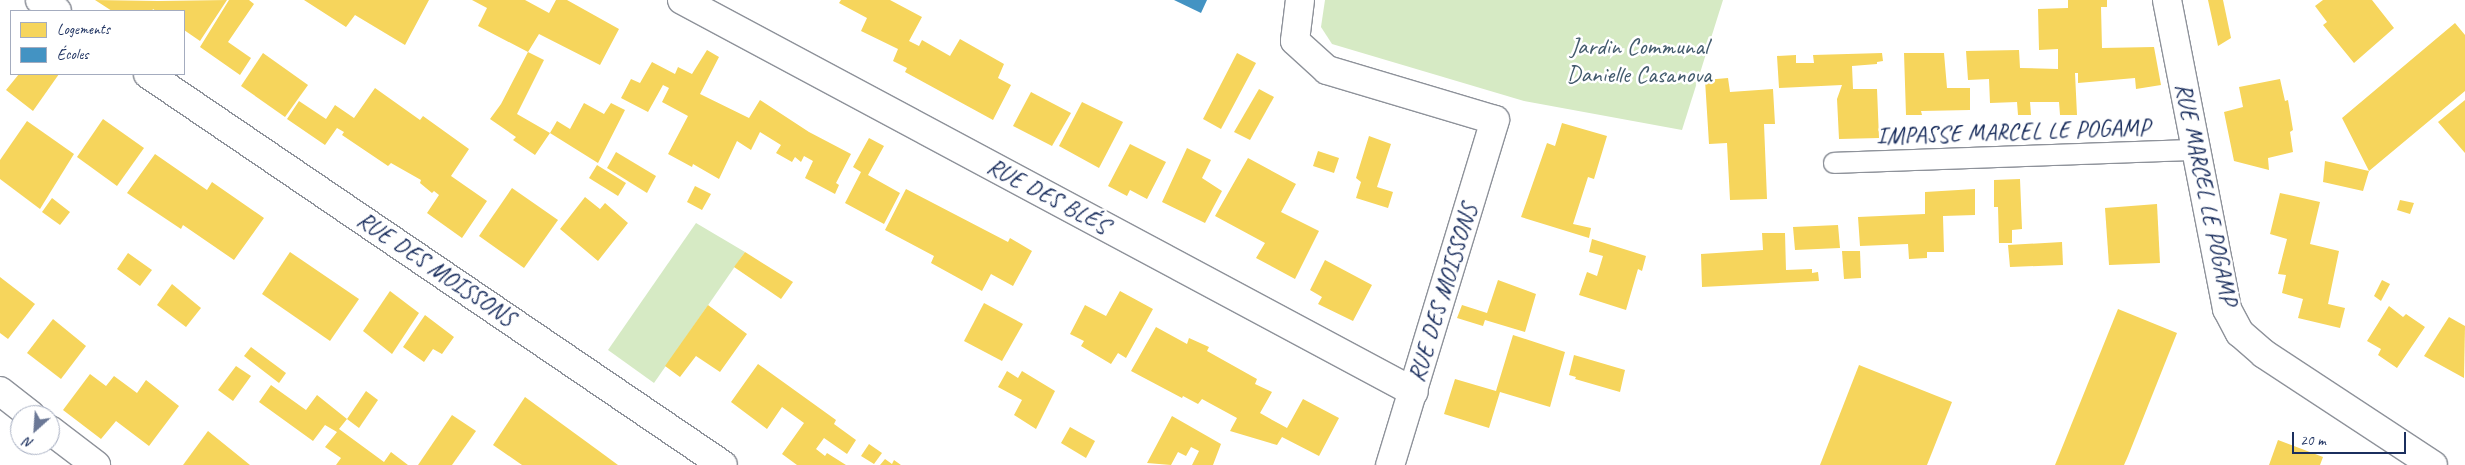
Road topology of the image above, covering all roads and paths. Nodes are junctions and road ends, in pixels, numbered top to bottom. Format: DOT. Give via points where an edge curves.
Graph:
graph roads {
  1 [pos="40,0"];
  2 [pos="682,0"];
  3 [pos="1300,0"];
  4 [pos="2167,0"];
  5 [pos="55,10"];
  6 [pos="149,75"];
  7 [pos="2195,150"];
  8 [pos="1834,163"];
  9 [pos="0,391"];
  10 [pos="1414,392"];
  11 [pos="18,405"];
  12 [pos="60,438"];
  13 [pos="96,465"];
  14 [pos="723,465"];
  15 [pos="1390,465"];
  16 [pos="2433,465"];
  1 -- 5 [label="street"];
  2 -- 10 [label="street, RUE DES BLÉS"];
  3 -- 10 [label="street, RUE DES MOISSONS" via="1295,41 1327,70 1495,120"];
  4 -- 7 [label="street, RUE MARCEL LE POGAMP"];
  6 -- 14 [label="street, RUE DES MOISSONS"];
  7 -- 8 [label="lane, IMPASSE MARCEL LE POGAMP"];
  7 -- 16 [label="street, RUE MARCEL LE POGAMP" via="2227,310 2240,333 2264,354"];
  9 -- 11 [label="street"];
  10 -- 15 [label="street, RUE DES MOISSONS"];
  12 -- 13 [label="street"];
}
